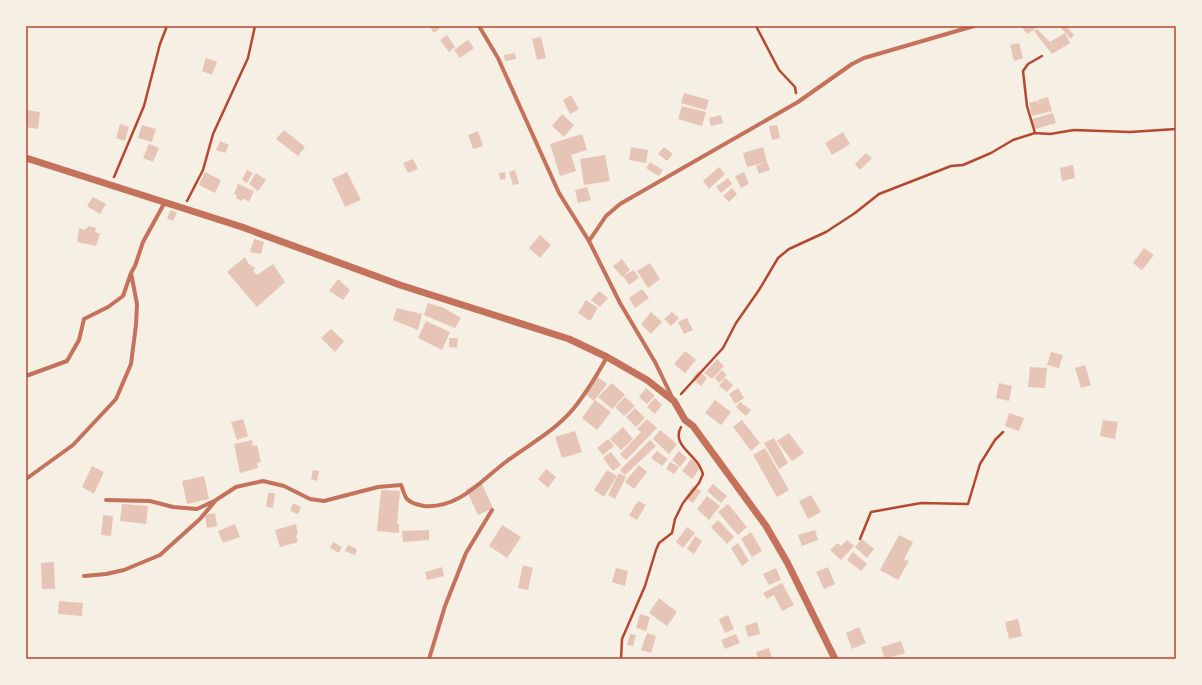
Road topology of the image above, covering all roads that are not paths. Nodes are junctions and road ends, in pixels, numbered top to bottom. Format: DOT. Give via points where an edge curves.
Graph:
graph roads {
  1 [pos="479,26"];
  2 [pos="974,26"];
  3 [pos="26,158"];
  4 [pos="165,202"];
  5 [pos="589,241"];
  6 [pos="131,273"];
  7 [pos="606,357"];
  8 [pos="26,376"];
  9 [pos="674,401"];
  10 [pos="26,479"];
  11 [pos="106,500"];
  12 [pos="216,500"];
  13 [pos="492,510"];
  14 [pos="84,576"];
  15 [pos="429,659"];
  16 [pos="835,659"];
  1 -- 5 [label="street" via="498,58 559,193"];
  2 -- 5 [label="street" via="864,58 852,64 798,102 620,204 606,216"];
  3 -- 4 [label="street"];
  4 -- 6 [label="street" via="142,242"];
  4 -- 7 [label="street" via="400,285 569,340"];
  5 -- 9 [label="street"];
  6 -- 8 [label="street" via="123,296 108,308 84,319 79,340 67,361"];
  6 -- 10 [label="street" via="137,304 136,325 131,364 116,399 73,445"];
  7 -- 9 [label="street" via="647,380"];
  7 -- 12 [label="street" via="573,409 554,429 459,498 434,507 417,505 407,499 401,485 378,487 324,501 310,499 284,486 263,481 236,487"];
  9 -- 16 [label="street" via="685,420 693,426 766,526 787,562"];
  11 -- 12 [label="street" via="150,501 173,507 198,509"];
  12 -- 14 [label="street" via="200,519 160,555 124,570"];
  13 -- 15 [label="street" via="466,553 445,606"];
}
